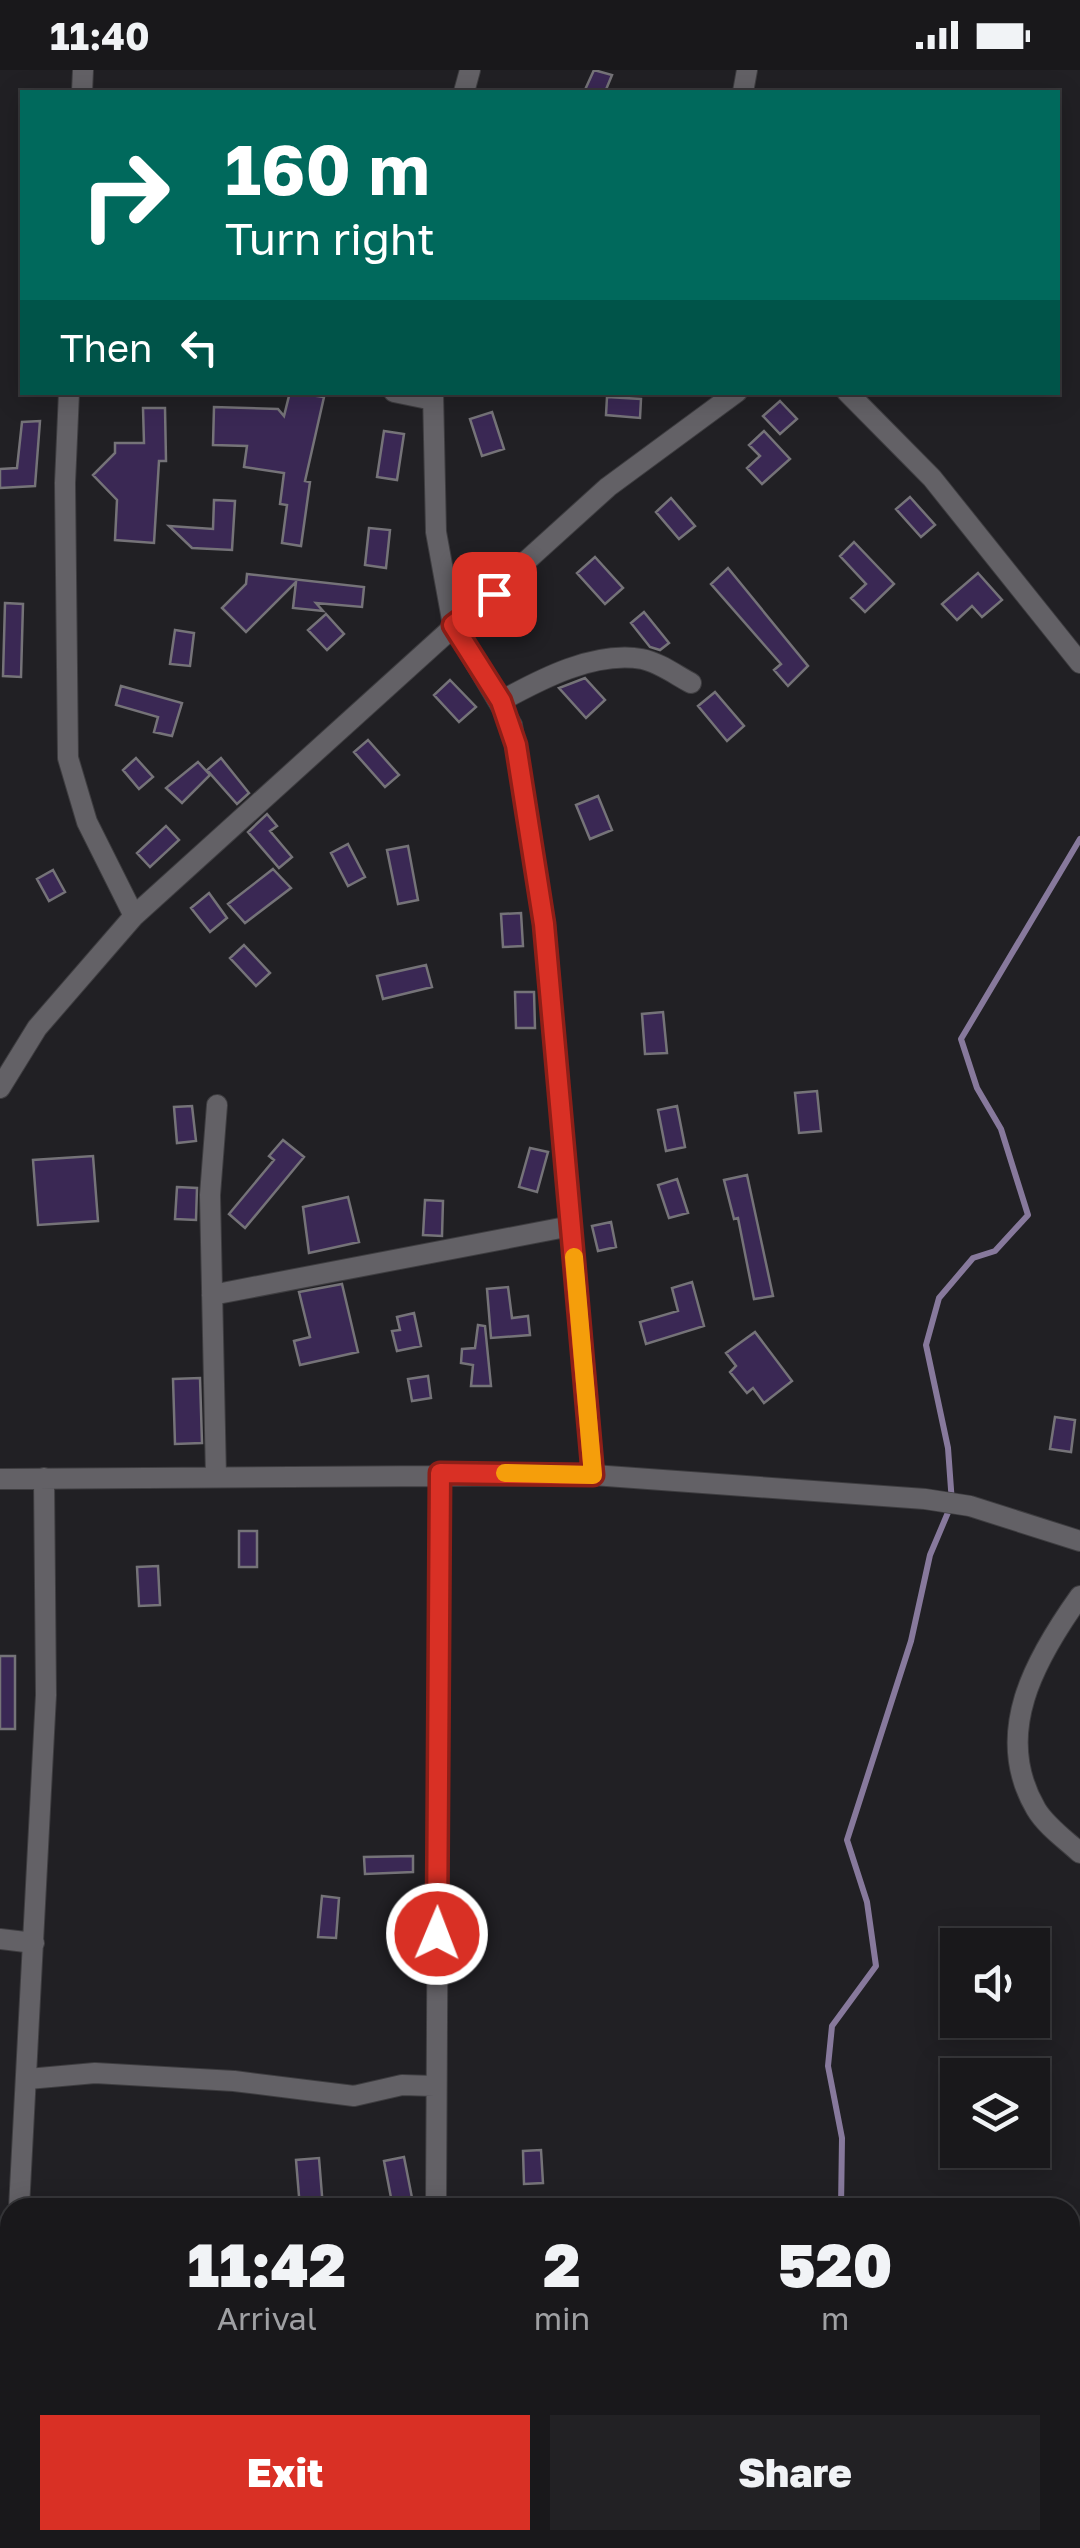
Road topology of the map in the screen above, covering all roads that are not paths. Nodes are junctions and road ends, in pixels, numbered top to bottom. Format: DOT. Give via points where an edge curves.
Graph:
graph roads {
  1 [pos="69,395"];
  2 [pos="705,395"];
  3 [pos="733,395"];
  4 [pos="850,395"];
  5 [pos="433,396"];
  6 [pos="702,419"];
  7 [pos="453,625"];
  8 [pos="1080,662"];
  9 [pos="691,683"];
  10 [pos="501,701"];
  11 [pos="134,916"];
  12 [pos="0,1088"];
  13 [pos="216,1105"];
  14 [pos="572,1226"];
  15 [pos="212,1295"];
  16 [pos="440,1473"];
  17 [pos="593,1475"];
  18 [pos="216,1477"];
  19 [pos="44,1478"];
  20 [pos="0,1479"];
  21 [pos="1080,1541"];
  22 [pos="1080,1596"];
  23 [pos="1080,1853"];
  24 [pos="0,1939"];
  25 [pos="34,1943"];
  26 [pos="28,2078"];
  27 [pos="434,2086"];
  28 [pos="21,2198"];
  29 [pos="436,2198"];
  1 -- 11 [label="street" via="68,758 87,822"];
  2 -- 6 [label="street"];
  3 -- 6 [label="street"];
  4 -- 8 [label="street" via="932,478"];
  5 -- 7 [label="street" via="436,532"];
  6 -- 7 [label="street" via="608,487"];
  7 -- 10 [label="street"];
  7 -- 11 [label="street"];
  9 -- 10 [label="street" via="644,659 608,658"];
  10 -- 14 [label="street" via="516,745 544,924"];
  11 -- 12 [label="street" via="37,1028"];
  13 -- 15 [label="street"];
  14 -- 15 [label="street"];
  14 -- 17 [label="street"];
  15 -- 18 [label="street"];
  16 -- 17 [label="street"];
  16 -- 18 [label="street"];
  16 -- 27 [label="street"];
  17 -- 21 [label="street" via="925,1499 970,1506"];
  18 -- 19 [label="street"];
  19 -- 20 [label="street"];
  19 -- 25 [label="street" via="46,1695"];
  22 -- 23 [label="street" via="1042,1649 1016,1738 1018,1772 1038,1813"];
  24 -- 25 [label="street"];
  25 -- 26 [label="street"];
  26 -- 27 [label="street" via="95,2073 354,2096"];
  26 -- 28 [label="street"];
  27 -- 29 [label="street"];
}
